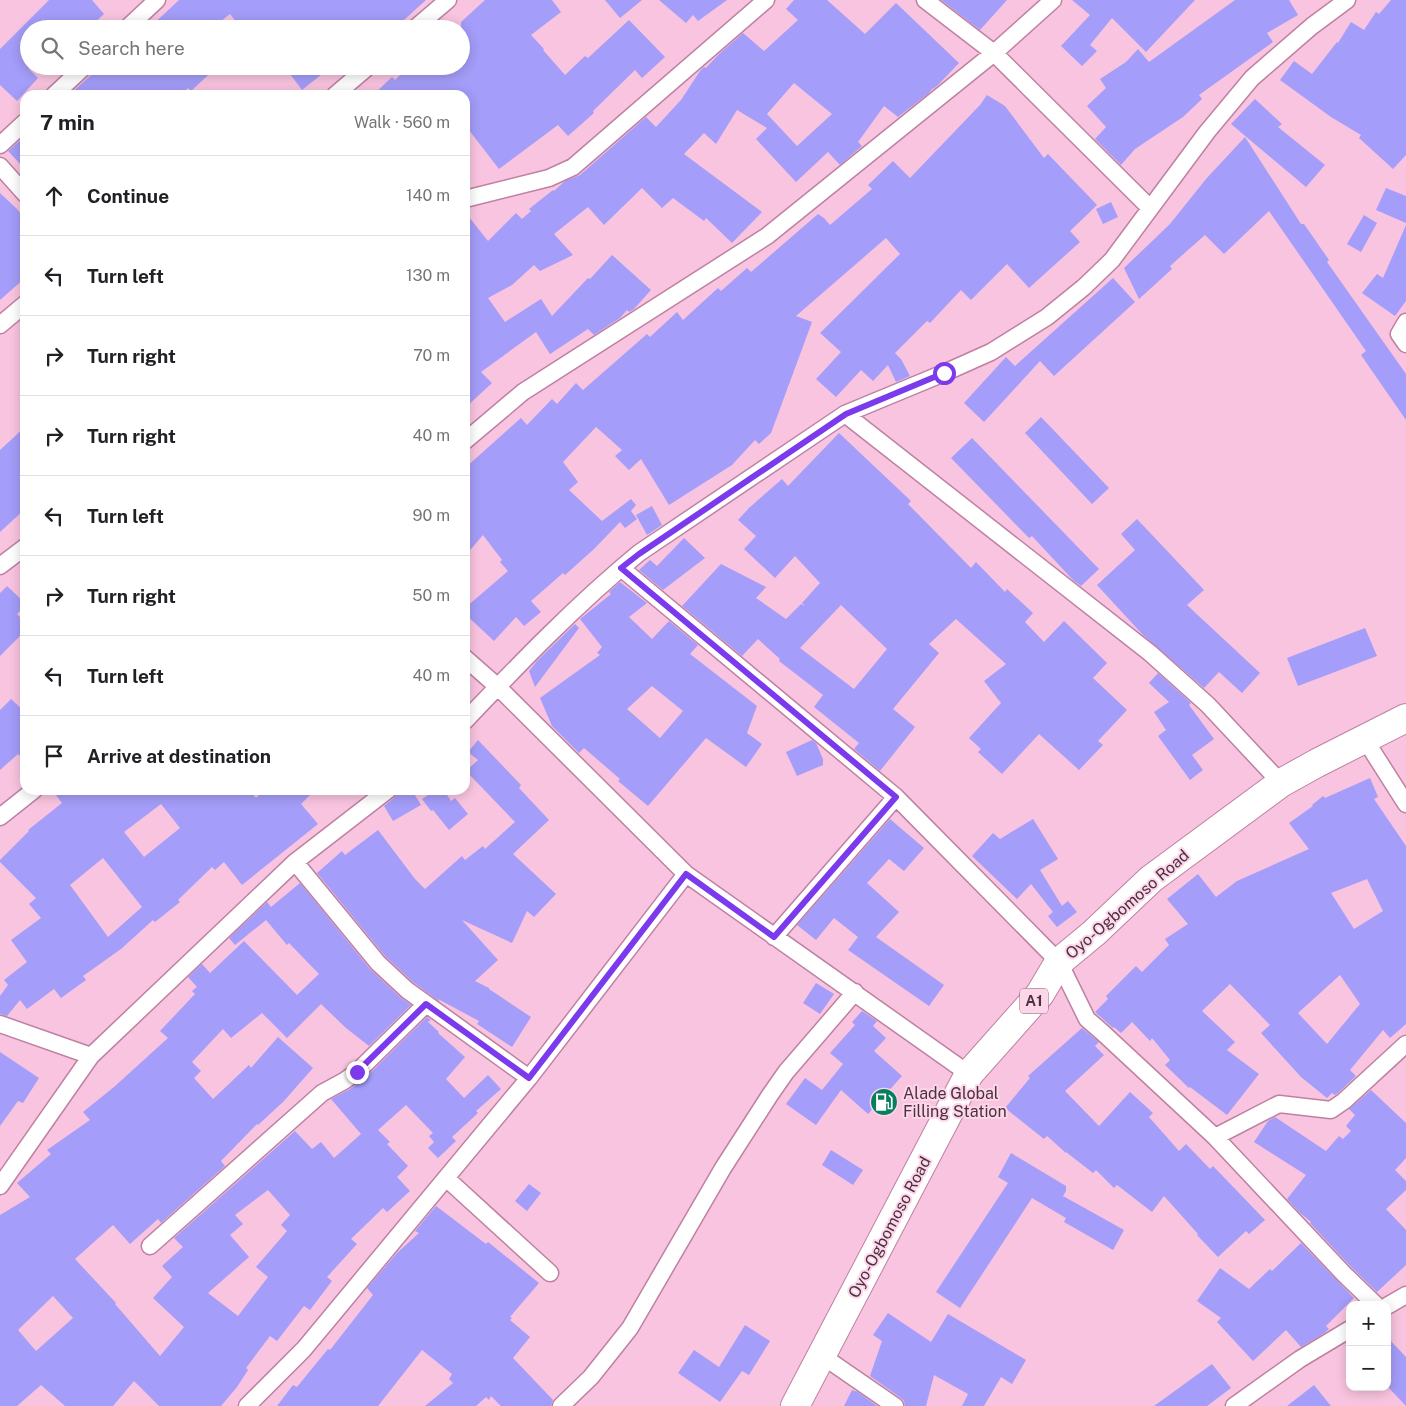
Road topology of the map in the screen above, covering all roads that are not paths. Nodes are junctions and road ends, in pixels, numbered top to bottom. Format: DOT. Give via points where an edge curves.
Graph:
graph roads {
  1 [pos="157,0"];
  2 [pos="448,0"];
  3 [pos="766,0"];
  4 [pos="925,0"];
  5 [pos="1053,0"];
  6 [pos="1347,0"];
  7 [pos="136,20"];
  8 [pos="425,20"];
  9 [pos="994,53"];
  10 [pos="75,75"];
  11 [pos="359,75"];
  12 [pos="59,90"];
  13 [pos="341,90"];
  14 [pos="20,127"];
  15 [pos="0,145"];
  16 [pos="0,166"];
  17 [pos="20,188"];
  18 [pos="470,198"];
  19 [pos="1150,208"];
  20 [pos="20,308"];
  21 [pos="1406,322"];
  22 [pos="0,325"];
  23 [pos="1406,344"];
  24 [pos="846,414"];
  25 [pos="470,437"];
  26 [pos="20,551"];
  27 [pos="0,566"];
  28 [pos="621,568"];
  29 [pos="470,662"];
  30 [pos="498,687"];
  31 [pos="470,716"];
  32 [pos="1406,718"];
  33 [pos="1364,738"];
  34 [pos="1281,783"];
  35 [pos="28,795"];
  36 [pos="382,795"];
  37 [pos="896,797"];
  38 [pos="1406,804"];
  39 [pos="0,817"];
  40 [pos="295,862"];
  41 [pos="686,874"];
  42 [pos="774,937"];
  43 [pos="1059,962"];
  44 [pos="855,992"];
  45 [pos="426,1004"];
  46 [pos="0,1024"];
  47 [pos="1406,1044"];
  48 [pos="91,1056"];
  49 [pos="969,1074"];
  50 [pos="529,1078"];
  51 [pos="1215,1137"];
  52 [pos="446,1178"];
  53 [pos="0,1186"];
  54 [pos="150,1246"];
  55 [pos="550,1273"];
  56 [pos="1405,1298"];
  57 [pos="1372,1301"];
  58 [pos="1391,1304"];
  59 [pos="1346,1331"];
  60 [pos="821,1355"];
  61 [pos="247,1406"];
  62 [pos="561,1406"];
  63 [pos="795,1406"];
  64 [pos="895,1406"];
  65 [pos="1234,1406"];
  1 -- 7 [label="street"];
  2 -- 8 [label="street"];
  3 -- 18 [label="street" via="573,168 549,178"];
  4 -- 9 [label="street"];
  5 -- 9 [label="street"];
  6 -- 19 [label="street" via="1252,78"];
  9 -- 19 [label="street"];
  9 -- 25 [label="street" via="767,236 523,392"];
  10 -- 12 [label="street"];
  11 -- 13 [label="street"];
  14 -- 15 [label="street"];
  16 -- 17 [label="street"];
  19 -- 24 [label="street" via="1112,260 1047,317 991,352"];
  20 -- 22 [label="street"];
  21 -- 23 [label="street" via="1399,334"];
  24 -- 28 [label="street"];
  24 -- 34 [label="street" via="1150,653 1208,705"];
  26 -- 27 [label="street"];
  28 -- 30 [label="street"];
  28 -- 37 [label="street"];
  29 -- 30 [label="street"];
  30 -- 31 [label="street"];
  30 -- 41 [label="street"];
  32 -- 33 [label="highway, Oyo-Ogbomoso Road / A1"];
  33 -- 34 [label="highway, Oyo-Ogbomoso Road / A1"];
  33 -- 38 [label="street"];
  34 -- 43 [label="highway, Oyo-Ogbomoso Road / A1" via="1151,879"];
  35 -- 39 [label="street"];
  36 -- 40 [label="street"];
  37 -- 42 [label="street"];
  37 -- 43 [label="street"];
  40 -- 45 [label="street" via="378,963"];
  40 -- 48 [label="street"];
  41 -- 42 [label="street"];
  41 -- 50 [label="street"];
  42 -- 44 [label="street"];
  43 -- 49 [label="highway, Oyo-Ogbomoso Road / A1" via="1040,994"];
  43 -- 51 [label="street" via="1087,1020"];
  44 -- 49 [label="street"];
  44 -- 62 [label="street" via="770,1095 723,1168 630,1328 591,1377"];
  45 -- 50 [label="street"];
  45 -- 54 [label="street" via="357,1072 322,1093"];
  46 -- 48 [label="street"];
  47 -- 51 [label="street" via="1331,1110 1279,1104"];
  48 -- 53 [label="street"];
  49 -- 60 [label="highway, Oyo-Ogbomoso Road / A1"];
  50 -- 52 [label="street"];
  51 -- 57 [label="street"];
  52 -- 55 [label="street"];
  52 -- 61 [label="street" via="304,1349"];
  56 -- 58 [label="street"];
  59 -- 65 [label="street" via="1300,1359"];
  60 -- 63 [label="highway, Oyo-Ogbomoso Road / A1"];
  60 -- 64 [label="street"];
}
